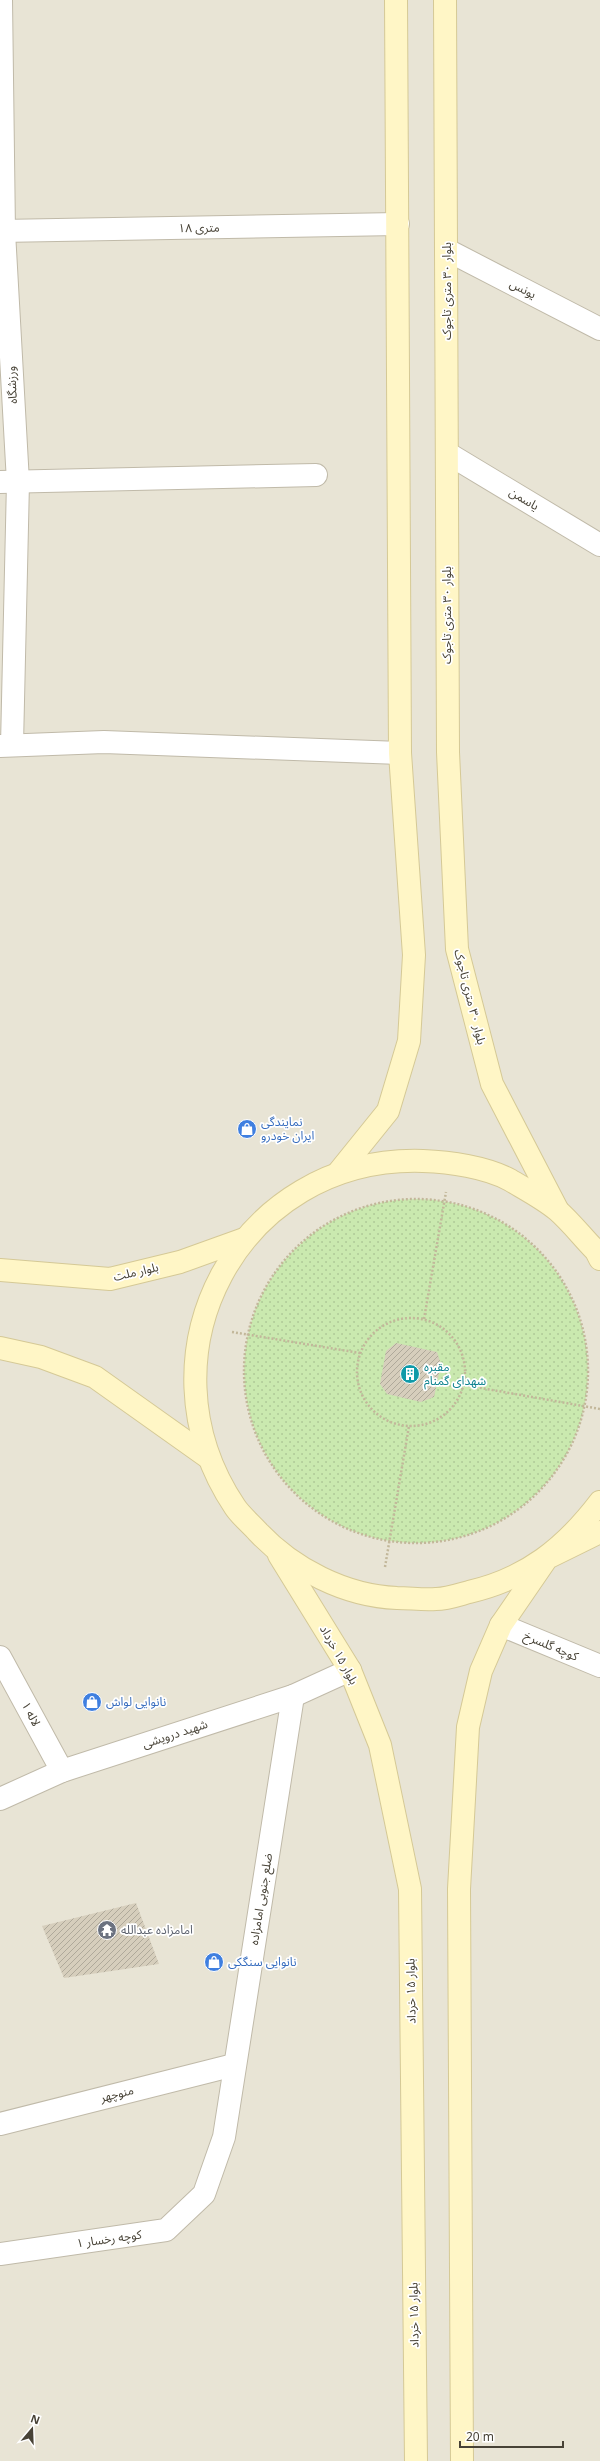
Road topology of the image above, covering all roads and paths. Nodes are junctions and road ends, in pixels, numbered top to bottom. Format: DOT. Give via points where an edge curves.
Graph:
graph roads {
  1 [pos="1,0"];
  2 [pos="396,0"];
  3 [pos="445,0"];
  4 [pos="398,224"];
  5 [pos="2,232"];
  6 [pos="447,250"];
  7 [pos="600,329"];
  8 [pos="447,453"];
  9 [pos="316,475"];
  10 [pos="9,482"];
  11 [pos="600,545"];
  12 [pos="6,745"];
  13 [pos="400,753"];
  14 [pos="452,1162"];
  15 [pos="338,1173"];
  16 [pos="444,1201"];
  17 [pos="557,1209"];
  18 [pos="244,1239"];
  19 [pos="600,1259"];
  20 [pos="0,1270"];
  21 [pos="424,1319"];
  22 [pos="201,1326"];
  23 [pos="247,1334"];
  24 [pos="0,1348"];
  25 [pos="360,1352"];
  26 [pos="464,1385"];
  27 [pos="586,1406"];
  28 [pos="600,1409"];
  29 [pos="409,1426"];
  30 [pos="209,1458"];
  31 [pos="600,1502"];
  32 [pos="600,1532"];
  33 [pos="389,1542"];
  34 [pos="276,1550"];
  35 [pos="547,1558"];
  36 [pos="381,1598"];
  37 [pos="501,1625"];
  38 [pos="0,1657"];
  39 [pos="600,1666"];
  40 [pos="350,1670"];
  41 [pos="293,1696"];
  42 [pos="62,1771"];
  43 [pos="0,1799"];
  44 [pos="234,2065"];
  45 [pos="0,2124"];
  46 [pos="204,2194"];
  47 [pos="0,2254"];
  48 [pos="416,2461"];
  49 [pos="462,2461"];
  1 -- 5 [label="street, ورزشگاه"];
  2 -- 4 [label="main road"];
  3 -- 6 [label="main road, بلوار ۳۰ متری تاجوک"];
  4 -- 5 [label="street, ۱۸ متری"];
  4 -- 13 [label="main road"];
  5 -- 10 [label="street, ورزشگاه"];
  6 -- 7 [label="street, یونس"];
  6 -- 8 [label="main road, بلوار ۳۰ متری تاجوک"];
  8 -- 11 [label="street, یاسمن"];
  8 -- 17 [label="main road, بلوار ۳۰ متری تاجوک" via="448,752 456,949 492,1084"];
  9 -- 10 [label="street"];
  10 -- 12 [label="street, ورزشگاه"];
  12 -- 13 [label="street" via="104,742"];
  13 -- 15 [label="main road" via="414,955 409,1041 388,1111"];
  14 -- 15 [label="main road" via="394,1160"];
  14 -- 16 [label="path"];
  14 -- 17 [label="main road" via="507,1178"];
  15 -- 18 [label="main road" via="286,1200"];
  16 -- 21 [label="path"];
  16 -- 23 [label="path" via="421,1199 383,1202 350,1212 319,1228 294,1249 274,1274 253,1315"];
  16 -- 27 [label="path" via="460,1204 492,1217 522,1235 548,1260 568,1288 583,1326 589,1366"];
  17 -- 19 [label="main road" via="596,1251"];
  18 -- 20 [label="main road, بلوار ملت" via="180,1262 110,1279"];
  18 -- 22 [label="main road" via="218,1281"];
  21 -- 25 [label="path" via="408,1318 393,1321 379,1328"];
  21 -- 26 [label="path" via="440,1325 453,1337 466,1368"];
  22 -- 23 [label="path"];
  22 -- 30 [label="main road" via="195,1370 197,1414"];
  23 -- 25 [label="path"];
  23 -- 33 [label="path" via="243,1373 247,1406 258,1440 286,1484 322,1516 357,1533"];
  24 -- 30 [label="main road" via="41,1357 95,1376"];
  25 -- 29 [label="path" via="356,1367 357,1382 366,1402 381,1418 394,1424"];
  26 -- 27 [label="path"];
  26 -- 29 [label="path" via="459,1399 450,1411 438,1420 424,1425"];
  27 -- 28 [label="path"];
  27 -- 33 [label="path" via="573,1445 554,1476 529,1503 488,1529 442,1542"];
  29 -- 33 [label="path"];
  30 -- 34 [label="main road" via="236,1508"];
  31 -- 35 [label="main road" via="579,1530"];
  32 -- 35 [label="main road"];
  33 -- 36 [label="path"];
  34 -- 36 [label="main road" via="325,1581"];
  34 -- 40 [label="main road, بلوار ۱۵ خرداد"];
  35 -- 36 [label="main road" via="496,1586 439,1599"];
  35 -- 37 [label="main road"];
  37 -- 39 [label="street, کوچه گلسرخ"];
  37 -- 49 [label="main road" via="480,1671 468,1727 458,1889"];
  38 -- 42 [label="street, لاله ۱"];
  40 -- 41 [label="street, شهید درویشی"];
  40 -- 48 [label="main road, بلوار ۱۵ خرداد" via="380,1745 410,1889"];
  41 -- 42 [label="street, شهید درویشی"];
  41 -- 44 [label="street, ضلع جنوبی امامزاده"];
  42 -- 43 [label="street, شهید درویشی"];
  44 -- 45 [label="street, منوچهر"];
  44 -- 46 [label="street, ضلع جنوبی امامزاده" via="224,2137"];
  46 -- 47 [label="street, کوچه رخسار ۱" via="166,2230"];
}
